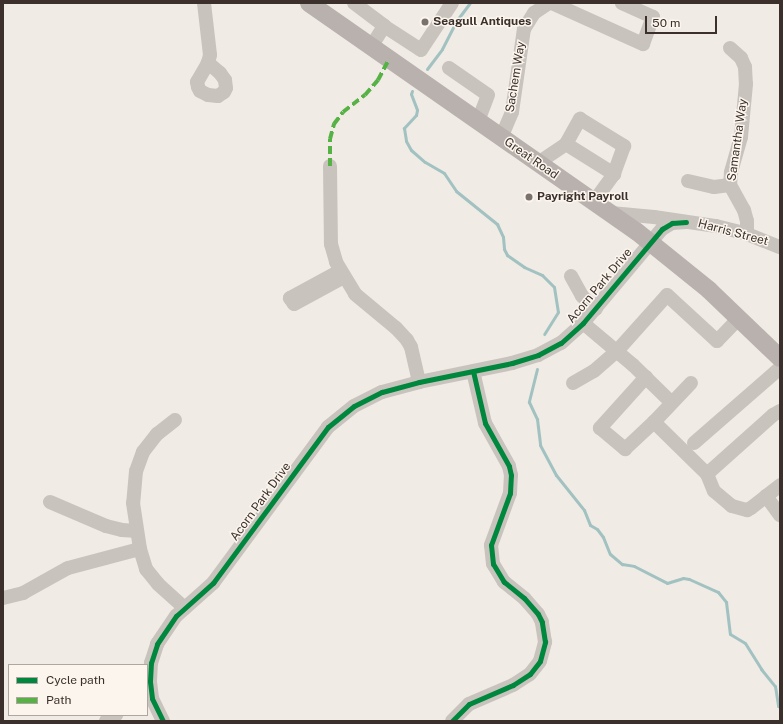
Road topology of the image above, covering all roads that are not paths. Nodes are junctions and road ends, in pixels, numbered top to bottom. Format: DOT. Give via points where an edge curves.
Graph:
graph roads {
  1 [pos="204,3"];
  2 [pos="354,3"];
  3 [pos="452,3"];
  4 [pos="551,3"];
  5 [pos="622,3"];
  6 [pos="318,6"];
  7 [pos="384,26"];
  8 [pos="371,47"];
  9 [pos="730,48"];
  10 [pos="208,63"];
  11 [pos="449,68"];
  12 [pos="478,121"];
  13 [pos="501,138"];
  14 [pos="566,144"];
  15 [pos="538,163"];
  16 [pos="330,166"];
  17 [pos="614,174"];
  18 [pos="688,181"];
  19 [pos="730,185"];
  20 [pos="594,202"];
  21 [pos="611,213"];
  22 [pos="686,222"];
  23 [pos="746,234"];
  24 [pos="650,242"];
  25 [pos="780,247"];
  26 [pos="571,276"];
  27 [pos="596,309"];
  28 [pos="739,318"];
  29 [pos="584,323"];
  30 [pos="617,351"];
  31 [pos="780,358"];
  32 [pos="780,368"];
  33 [pos="473,371"];
  34 [pos="646,377"];
  35 [pos="419,382"];
  36 [pos="573,383"];
  37 [pos="691,383"];
  38 [pos="672,403"];
  39 [pos="780,411"];
  40 [pos="175,420"];
  41 [pos="654,422"];
  42 [pos="694,443"];
  43 [pos="707,474"];
  44 [pos="780,485"];
  45 [pos="766,496"];
  46 [pos="50,502"];
  47 [pos="780,515"];
  48 [pos="137,531"];
  49 [pos="140,549"];
  50 [pos="3,598"];
  51 [pos="185,608"];
  52 [pos="150,699"];
  53 [pos="163,721"];
  54 [pos="452,721"];
  1 -- 10 [label="street" via="210,47"];
  2 -- 7 [label="street"];
  3 -- 7 [label="street" via="421,50"];
  4 -- 5 [label="street" via="643,44 653,17"];
  4 -- 13 [label="street, Sachem Way" via="534,13 524,29 512,112"];
  6 -- 8 [label="main road, Great Road"];
  7 -- 8 [label="street"];
  8 -- 12 [label="main road, Great Road"];
  9 -- 19 [label="street, Samantha Way" via="741,58 745,67 746,84 741,138"];
  11 -- 12 [label="street" via="488,95"];
  12 -- 13 [label="main road, Great Road"];
  13 -- 15 [label="main road, Great Road"];
  14 -- 15 [label="street"];
  14 -- 17 [label="street"];
  14 -- 17 [label="street" via="580,118 624,146"];
  15 -- 20 [label="main road, Great Road"];
  16 -- 35 [label="street" via="331,244 342,274 355,294 407,340"];
  17 -- 20 [label="street"];
  18 -- 19 [label="street" via="714,186"];
  19 -- 23 [label="street, Samantha Way" via="744,210 747,221"];
  20 -- 21 [label="main road, Great Road"];
  21 -- 22 [label="street, Harris Street"];
  21 -- 24 [label="main road, Great Road"];
  22 -- 23 [label="street, Harris Street"];
  22 -- 24 [label="street, Harris Street" via="666,226"];
  23 -- 25 [label="street, Harris Street"];
  24 -- 27 [label="street, Acorn Park Drive"];
  24 -- 28 [label="main road, Great Road"];
  26 -- 27 [label="street" via="582,296"];
  27 -- 29 [label="street, Acorn Park Drive"];
  28 -- 30 [label="street" via="717,342 667,295"];
  28 -- 31 [label="main road, Great Road"];
  29 -- 30 [label="street"];
  29 -- 33 [label="street, Acorn Park Drive" via="561,343 538,355"];
  30 -- 34 [label="street"];
  30 -- 36 [label="street" via="594,371"];
  32 -- 42 [label="street"];
  33 -- 35 [label="street, Acorn Park Drive"];
  33 -- 54 [label="street" via="485,422 509,466 511,475 510,493 491,545 493,564 504,582 524,598 538,614 545,642 540,661 530,674 513,685 469,704"];
  34 -- 38 [label="street"];
  34 -- 41 [label="street" via="600,428 625,449"];
  35 -- 51 [label="street, Acorn Park Drive" via="372,396 354,406 328,427 213,583"];
  37 -- 38 [label="street"];
  38 -- 41 [label="street"];
  39 -- 43 [label="street"];
  40 -- 48 [label="street" via="150,442 136,471 133,503"];
  41 -- 43 [label="street"];
  43 -- 45 [label="street" via="714,491 737,509 747,510"];
  44 -- 45 [label="street"];
  45 -- 47 [label="street"];
  46 -- 48 [label="street" via="106,526"];
  48 -- 49 [label="street"];
  49 -- 50 [label="street" via="68,568 24,593"];
  49 -- 51 [label="street" via="151,577"];
  51 -- 52 [label="street, Acorn Park Drive" via="169,625 153,653"];
  52 -- 53 [label="street, Acorn Park Drive"];
}
